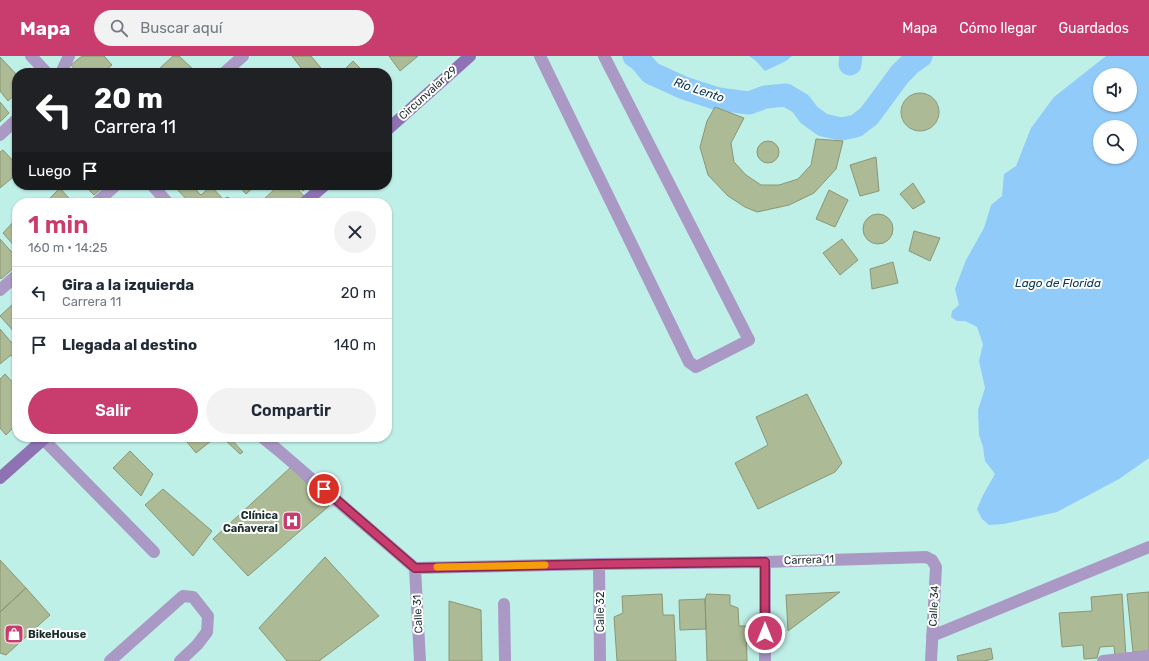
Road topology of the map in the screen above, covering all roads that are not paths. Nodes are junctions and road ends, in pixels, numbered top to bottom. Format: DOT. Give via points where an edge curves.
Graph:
graph roads {
  1 [pos="31,56"];
  2 [pos="69,56"];
  3 [pos="243,56"];
  4 [pos="470,56"];
  5 [pos="540,56"];
  6 [pos="604,56"];
  7 [pos="42,68"];
  8 [pos="63,68"];
  9 [pos="230,68"];
  10 [pos="12,124"];
  11 [pos="392,126"];
  12 [pos="0,135"];
  13 [pos="110,190"];
  14 [pos="156,190"];
  15 [pos="319,190"];
  16 [pos="102,198"];
  17 [pos="164,198"];
  18 [pos="310,198"];
  19 [pos="12,279"];
  20 [pos="0,290"];
  21 [pos="40,442"];
  22 [pos="49,442"];
  23 [pos="268,442"];
  24 [pos="0,478"];
  25 [pos="1149,547"];
  26 [pos="154,552"];
  27 [pos="926,557"];
  28 [pos="765,562"];
  29 [pos="600,564"];
  30 [pos="415,568"];
  31 [pos="504,604"];
  32 [pos="932,636"];
  33 [pos="1149,656"];
  34 [pos="110,661"];
  35 [pos="180,661"];
  36 [pos="420,661"];
  37 [pos="505,661"];
  38 [pos="600,661"];
  39 [pos="765,661"];
  40 [pos="931,661"];
  41 [pos="1103,661"];
  1 -- 7 [label="street"];
  2 -- 8 [label="street"];
  3 -- 9 [label="street"];
  4 -- 11 [label="street, Circunvalar 29"];
  5 -- 6 [label="street" via="688,362 696,367 749,340"];
  10 -- 12 [label="street"];
  13 -- 16 [label="street"];
  14 -- 17 [label="street"];
  15 -- 18 [label="street"];
  19 -- 20 [label="street"];
  21 -- 24 [label="street"];
  22 -- 26 [label="street"];
  23 -- 30 [label="street"];
  25 -- 32 [label="street"];
  27 -- 28 [label="street, Carrera 11"];
  27 -- 32 [label="street, Calle 34" via="932,560 936,567"];
  28 -- 29 [label="street, Carrera 11"];
  28 -- 39 [label="street"];
  29 -- 30 [label="street, Carrera 11"];
  29 -- 38 [label="street, Calle 32"];
  30 -- 36 [label="street, Calle 31"];
  31 -- 37 [label="street"];
  32 -- 40 [label="street, Calle 34"];
  33 -- 41 [label="street"];
  34 -- 35 [label="street" via="183,596 193,597 208,616 207,632"];
}
